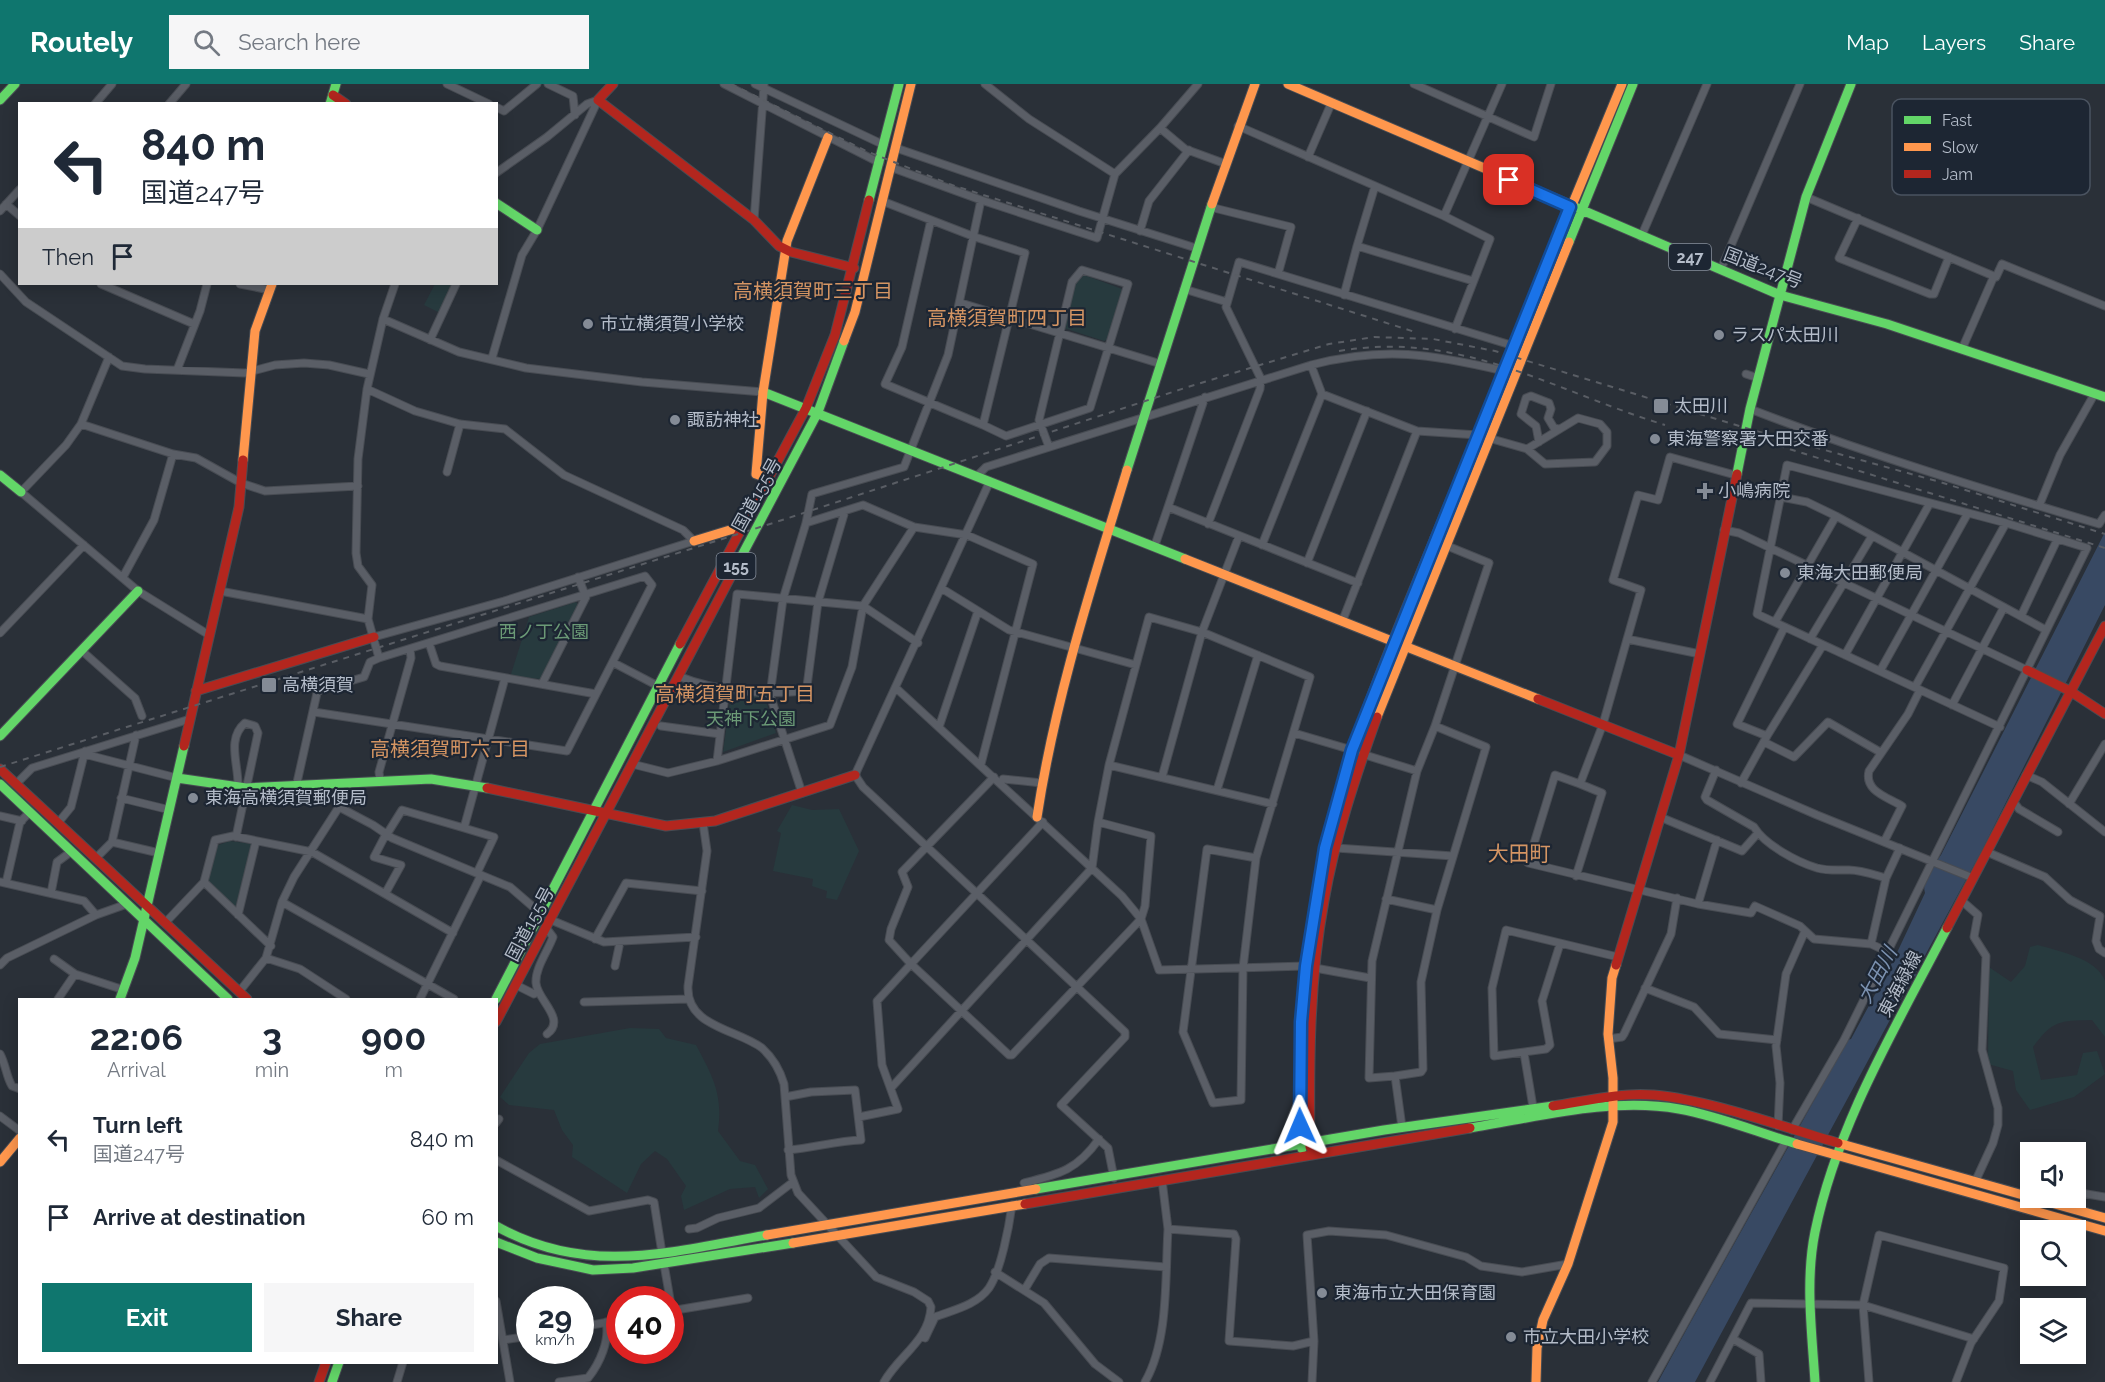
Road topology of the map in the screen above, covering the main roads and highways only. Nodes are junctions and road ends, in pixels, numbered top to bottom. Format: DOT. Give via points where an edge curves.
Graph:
graph roads {
  1 [pos="15,84"];
  2 [pos="336,84"];
  3 [pos="613,84"];
  4 [pos="911,84"];
  5 [pos="1255,84"];
  6 [pos="1288,84"];
  7 [pos="1622,84"];
  8 [pos="1633,84"];
  9 [pos="1851,84"];
  10 [pos="898,85"];
  11 [pos="332,99"];
  12 [pos="0,100"];
  13 [pos="828,137"];
  14 [pos="498,204"];
  15 [pos="1570,207"];
  16 [pos="1581,211"];
  17 [pos="537,230"];
  18 [pos="785,249"];
  19 [pos="854,268"];
  20 [pos="271,287"];
  21 [pos="1780,295"];
  22 [pos="763,392"];
  23 [pos="2100,395"];
  24 [pos="806,408"];
  25 [pos="818,412"];
  26 [pos="0,475"];
  27 [pos="770,479"];
  28 [pos="21,492"];
  29 [pos="743,526"];
  30 [pos="1110,527"];
  31 [pos="694,541"];
  32 [pos="138,591"];
  33 [pos="2105,626"];
  34 [pos="374,638"];
  35 [pos="1394,641"];
  36 [pos="1406,645"];
  37 [pos="2030,670"];
  38 [pos="2068,690"];
  39 [pos="196,691"];
  40 [pos="2105,714"];
  41 [pos="0,736"];
  42 [pos="1679,755"];
  43 [pos="0,769"];
  44 [pos="855,775"];
  45 [pos="177,778"];
  46 [pos="0,784"];
  47 [pos="592,812"];
  48 [pos="606,814"];
  49 [pos="1040,820"];
  50 [pos="146,906"];
  51 [pos="143,918"];
  52 [pos="1310,967"];
  53 [pos="122,994"];
  54 [pos="243,995"];
  55 [pos="227,998"];
  56 [pos="497,998"];
  57 [pos="498,1018"];
  58 [pos="1615,1101"];
  59 [pos="18,1140"];
  60 [pos="1306,1144"];
  61 [pos="1841,1144"];
  62 [pos="1308,1155"];
  63 [pos="1836,1156"];
  64 [pos="0,1162"];
  65 [pos="2105,1218"];
  66 [pos="498,1228"];
  67 [pos="2105,1231"];
  68 [pos="498,1243"];
  69 [pos="325,1364"];
  70 [pos="338,1364"];
  71 [pos="319,1382"];
  72 [pos="332,1382"];
  73 [pos="1536,1382"];
  74 [pos="1815,1382"];
  1 -- 12 [label="main road"];
  2 -- 11 [label="main road"];
  3 -- 18 [label="main road" via="598,100 754,220"];
  4 -- 25 [label="main road, 国道155号 / 155" via="855,312"];
  5 -- 30 [label="main road" via="1196,248"];
  6 -- 15 [label="main road, 国道247号 / 247"];
  7 -- 15 [label="main road"];
  8 -- 16 [label="main road"];
  9 -- 21 [label="main road" via="1806,197"];
  10 -- 19 [label="main road, 国道155号 / 155"];
  13 -- 18 [label="main road"];
  14 -- 17 [label="main road"];
  15 -- 16 [label="main road, 国道247号 / 247"];
  15 -- 35 [label="main road"];
  16 -- 21 [label="main road, 国道247号 / 247"];
  16 -- 36 [label="main road"];
  18 -- 19 [label="main road"];
  18 -- 22 [label="main road"];
  19 -- 24 [label="main road, 国道155号 / 155" via="835,335"];
  20 -- 39 [label="main road" via="255,331 242,483"];
  21 -- 23 [label="main road, 国道247号 / 247"];
  21 -- 42 [label="main road" via="1735,475"];
  22 -- 24 [label="main road"];
  22 -- 27 [label="main road" via="756,474"];
  24 -- 25 [label="main road"];
  24 -- 27 [label="main road, 国道155号 / 155"];
  25 -- 30 [label="main road"];
  25 -- 48 [label="main road, 国道155号 / 155"];
  26 -- 28 [label="main road"];
  27 -- 29 [label="main road, 国道155号 / 155"];
  29 -- 31 [label="main road"];
  29 -- 47 [label="main road, 国道155号 / 155"];
  30 -- 35 [label="main road"];
  30 -- 49 [label="main road" via="1072,648 1042,783"];
  32 -- 41 [label="main road"];
  33 -- 38 [label="main road, 東海緑線"];
  34 -- 39 [label="main road"];
  35 -- 36 [label="main road"];
  35 -- 52 [label="main road" via="1352,750 1325,848"];
  36 -- 42 [label="main road"];
  36 -- 52 [label="main road" via="1362,754"];
  37 -- 38 [label="main road"];
  38 -- 40 [label="main road"];
  38 -- 61 [label="main road, 東海緑線" via="1884,1049"];
  39 -- 45 [label="main road"];
  42 -- 58 [label="main road" via="1612,978 1608,1039"];
  43 -- 50 [label="main road"];
  44 -- 48 [label="main road" via="703,823 666,826"];
  45 -- 47 [label="main road" via="242,788 431,779"];
  45 -- 50 [label="main road"];
  46 -- 51 [label="main road"];
  47 -- 48 [label="main road"];
  47 -- 56 [label="main road, 国道155号 / 155"];
  48 -- 57 [label="main road, 国道155号 / 155"];
  50 -- 51 [label="main road"];
  50 -- 54 [label="main road"];
  51 -- 53 [label="main road"];
  51 -- 55 [label="main road"];
  52 -- 60 [label="main road" via="1300,1033"];
  58 -- 60 [label="main road" via="1533,1107"];
  58 -- 61 [label="main road" via="1655,1095"];
  58 -- 62 [label="main road"];
  58 -- 63 [label="main road" via="1679,1109"];
  58 -- 73 [label="main road" via="1613,1122 1568,1264 1543,1320"];
  59 -- 64 [label="main road"];
  60 -- 62 [label="main road"];
  60 -- 66 [label="main road" via="662,1253 603,1259 548,1250"];
  61 -- 63 [label="main road, 東海緑線"];
  61 -- 65 [label="main road"];
  62 -- 68 [label="main road" via="664,1264 584,1269 537,1258"];
  63 -- 67 [label="main road"];
  63 -- 74 [label="main road, 東海緑線" via="1815,1233 1809,1302"];
  69 -- 71 [label="main road"];
  70 -- 72 [label="main road"];
}
